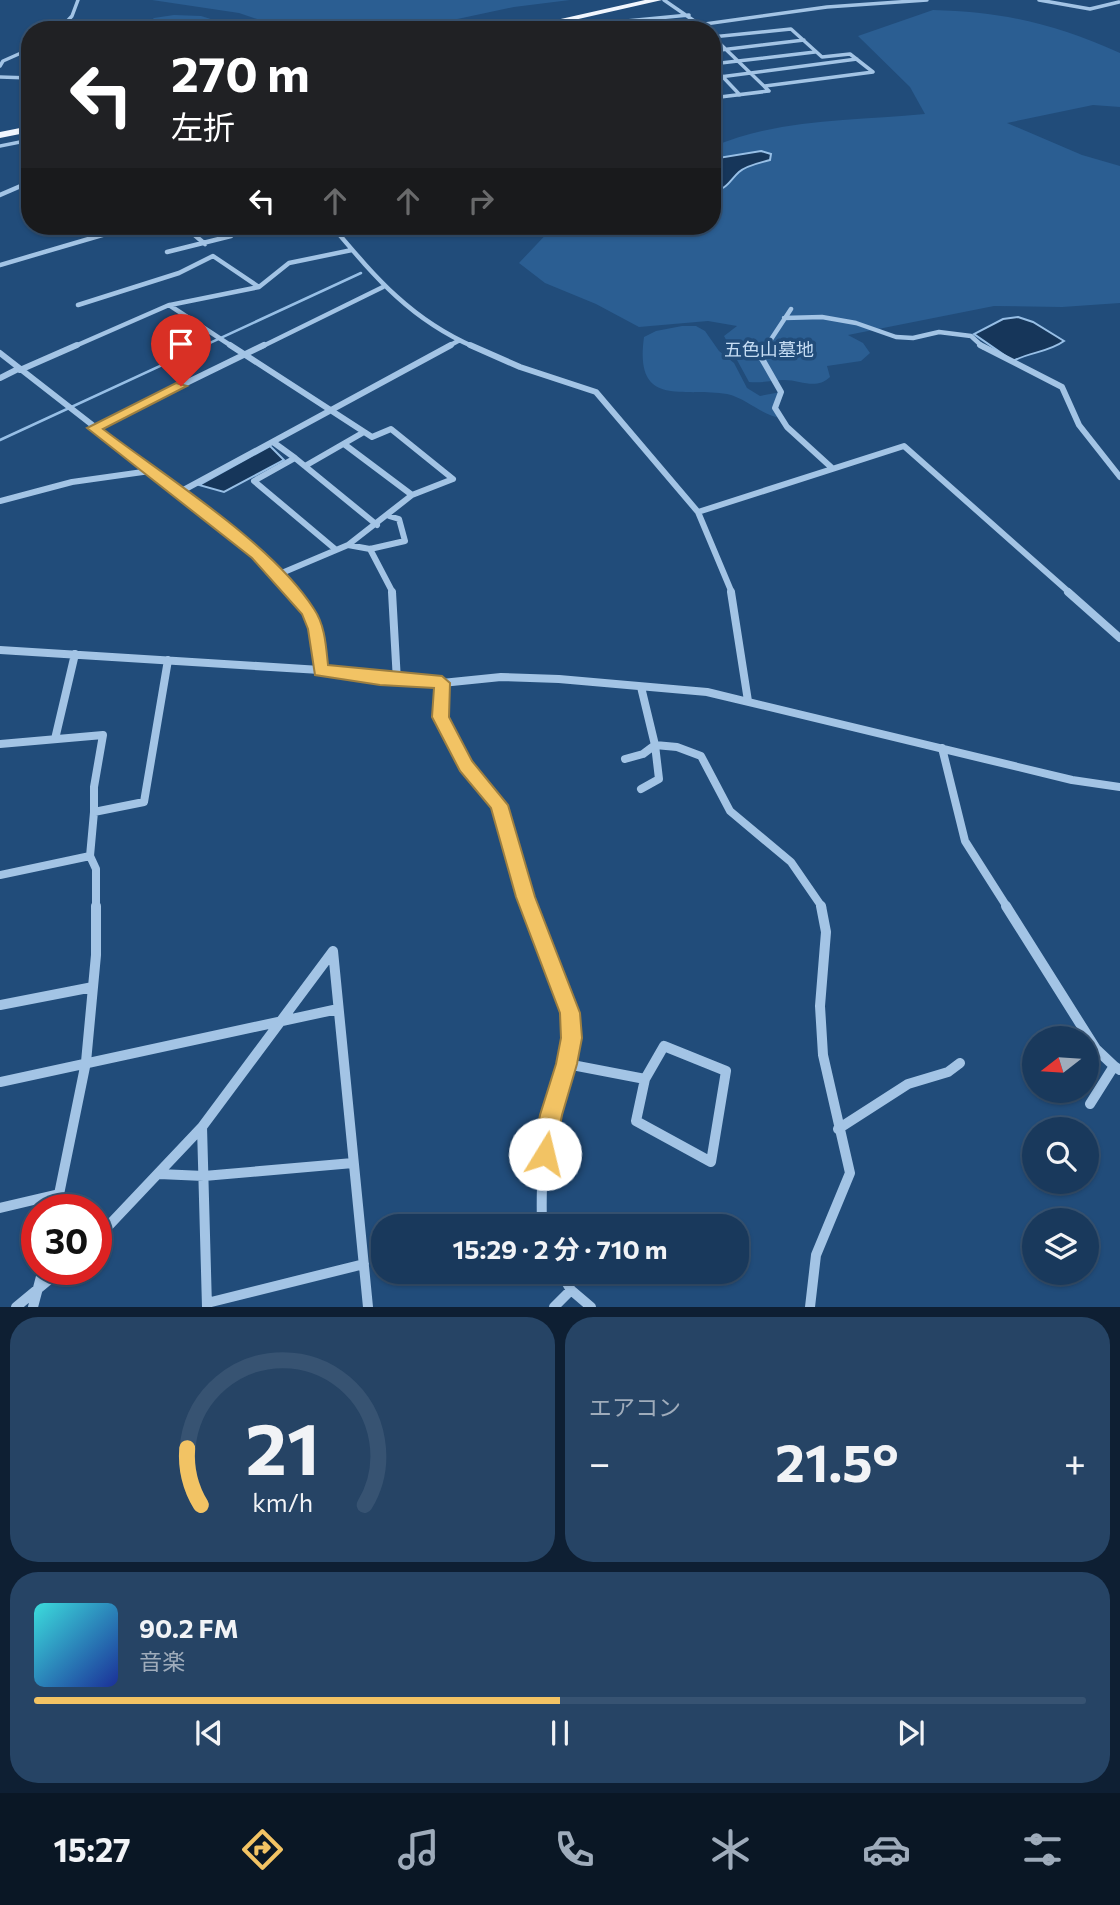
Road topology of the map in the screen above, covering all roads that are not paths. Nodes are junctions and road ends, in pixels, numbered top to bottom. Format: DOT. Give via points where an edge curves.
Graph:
graph roads {
  1 [pos="78,0"];
  2 [pos="643,0"];
  3 [pos="657,0"];
  4 [pos="664,0"];
  5 [pos="927,0"];
  6 [pos="1039,0"];
  7 [pos="1118,2"];
  8 [pos="689,15"];
  9 [pos="649,20"];
  10 [pos="67,21"];
  11 [pos="545,21"];
  12 [pos="558,21"];
  13 [pos="641,21"];
  14 [pos="696,21"];
  15 [pos="721,23"];
  16 [pos="721,36"];
  17 [pos="804,40"];
  18 [pos="721,45"];
  19 [pos="721,50"];
  20 [pos="726,50"];
  21 [pos="815,52"];
  22 [pos="21,53"];
  23 [pos="857,59"];
  24 [pos="738,61"];
  25 [pos="721,63"];
  26 [pos="0,66"];
  27 [pos="751,73"];
  28 [pos="722,76"];
  29 [pos="0,77"];
  30 [pos="21,78"];
  31 [pos="765,86"];
  32 [pos="740,94"];
  33 [pos="721,97"];
  34 [pos="21,133"];
  35 [pos="0,137"];
  36 [pos="21,142"];
  37 [pos="0,146"];
  38 [pos="21,186"];
  39 [pos="0,195"];
  40 [pos="102,235"];
  41 [pos="194,235"];
  42 [pos="340,235"];
  43 [pos="231,236"];
  44 [pos="205,244"];
  45 [pos="352,250"];
  46 [pos="167,252"];
  47 [pos="0,265"];
  48 [pos="258,287"];
  49 [pos="383,287"];
  50 [pos="78,305"];
  51 [pos="169,305"];
  52 [pos="791,309"];
  53 [pos="784,318"];
  54 [pos="458,341"];
  55 [pos="0,353"];
  56 [pos="246,354"];
  57 [pos="19,369"];
  58 [pos="0,378"];
  59 [pos="330,411"];
  60 [pos="94,428"];
  61 [pos="364,432"];
  62 [pos="273,442"];
  63 [pos="344,444"];
  64 [pos="295,458"];
  65 [pos="305,466"];
  66 [pos="832,468"];
  67 [pos="150,471"];
  68 [pos="1120,477"];
  69 [pos="178,493"];
  70 [pos="412,495"];
  71 [pos="0,501"];
  72 [pos="698,512"];
  73 [pos="389,516"];
  74 [pos="377,525"];
  75 [pos="348,545"];
  76 [pos="335,549"];
  77 [pos="370,549"];
  78 [pos="277,575"];
  79 [pos="1120,638"];
  80 [pos="0,650"];
  81 [pos="75,654"];
  82 [pos="168,660"];
  83 [pos="320,670"];
  84 [pos="397,681"];
  85 [pos="442,683"];
  86 [pos="641,687"];
  87 [pos="748,701"];
  88 [pos="55,739"];
  89 [pos="0,744"];
  90 [pos="655,746"];
  91 [pos="942,748"];
  92 [pos="625,759"];
  93 [pos="1120,788"];
  94 [pos="640,789"];
  95 [pos="94,812"];
  96 [pos="89,856"];
  97 [pos="0,874"];
  98 [pos="93,987"];
  99 [pos="0,1005"];
  100 [pos="338,1009"];
  101 [pos="283,1022"];
  102 [pos="86,1062"];
  103 [pos="960,1063"];
  104 [pos="567,1064"];
  105 [pos="1117,1068"];
  106 [pos="645,1079"];
  107 [pos="0,1082"];
  108 [pos="1090,1104"];
  109 [pos="202,1127"];
  110 [pos="838,1129"];
  111 [pos="353,1163"];
  112 [pos="159,1174"];
  113 [pos="204,1176"];
  114 [pos="59,1194"];
  115 [pos="21,1203"];
  116 [pos="0,1208"];
  117 [pos="542,1214"];
  118 [pos="112,1222"];
  119 [pos="364,1264"];
  120 [pos="567,1284"];
  121 [pos="42,1285"];
  122 [pos="39,1287"];
  123 [pos="571,1290"];
  124 [pos="207,1305"];
  125 [pos="16,1307"];
  126 [pos="33,1307"];
  127 [pos="368,1307"];
  128 [pos="554,1307"];
  129 [pos="591,1307"];
  130 [pos="810,1307"];
  1 -- 10 [label="street"];
  2 -- 11 [label="highway"];
  3 -- 12 [label="highway"];
  4 -- 8 [label="street"];
  5 -- 15 [label="street" via="844,3"];
  6 -- 7 [label="street" via="1090,9"];
  8 -- 9 [label="street"];
  8 -- 14 [label="street"];
  9 -- 13 [label="street"];
  16 -- 17 [label="street" via="791,29"];
  17 -- 20 [label="street"];
  17 -- 21 [label="street"];
  18 -- 20 [label="street"];
  19 -- 20 [label="street"];
  20 -- 24 [label="street"];
  21 -- 23 [label="street" via="822,57 850,54"];
  21 -- 24 [label="street"];
  22 -- 26 [label="street"];
  23 -- 27 [label="street"];
  23 -- 31 [label="street" via="873,72"];
  24 -- 25 [label="street"];
  24 -- 27 [label="street"];
  27 -- 28 [label="street"];
  27 -- 31 [label="street"];
  28 -- 32 [label="street"];
  29 -- 30 [label="street"];
  31 -- 32 [label="street" via="769,91"];
  32 -- 33 [label="street"];
  34 -- 35 [label="highway"];
  36 -- 37 [label="street"];
  38 -- 39 [label="street"];
  40 -- 47 [label="street"];
  41 -- 44 [label="street"];
  42 -- 45 [label="street"];
  43 -- 44 [label="street"];
  44 -- 46 [label="street"];
  45 -- 48 [label="street" via="289,263"];
  45 -- 49 [label="street"];
  48 -- 50 [label="street" via="213,256 179,273"];
  48 -- 51 [label="street"];
  49 -- 54 [label="street" via="420,318"];
  49 -- 56 [label="street"];
  51 -- 56 [label="street"];
  51 -- 57 [label="street"];
  52 -- 53 [label="street"];
  53 -- 66 [label="street" via="761,357 781,393 775,408 787,427"];
  53 -- 68 [label="street" via="822,317 896,337 939,332 971,336 994,355 1061,385 1074,416"];
  54 -- 59 [label="street"];
  54 -- 72 [label="street" via="596,392"];
  55 -- 57 [label="street"];
  56 -- 59 [label="street"];
  56 -- 60 [label="street"];
  57 -- 58 [label="street"];
  57 -- 60 [label="street"];
  59 -- 61 [label="street"];
  59 -- 62 [label="street"];
  60 -- 67 [label="street"];
  61 -- 63 [label="street"];
  61 -- 70 [label="street" via="372,436 391,429 453,480"];
  62 -- 64 [label="street"];
  62 -- 69 [label="street"];
  63 -- 65 [label="street"];
  63 -- 70 [label="street"];
  64 -- 65 [label="street"];
  64 -- 76 [label="street" via="254,481"];
  65 -- 74 [label="street"];
  66 -- 72 [label="street"];
  66 -- 79 [label="street" via="897,447 910,449"];
  67 -- 69 [label="street"];
  67 -- 71 [label="street" via="72,482"];
  69 -- 78 [label="street" via="258,554"];
  70 -- 73 [label="street"];
  72 -- 87 [label="street" via="733,596"];
  73 -- 74 [label="street"];
  73 -- 77 [label="street" via="399,519 405,541"];
  74 -- 75 [label="street"];
  75 -- 76 [label="street"];
  75 -- 77 [label="street"];
  76 -- 78 [label="street"];
  77 -- 84 [label="street" via="393,594"];
  78 -- 83 [label="street" via="308,611 316,629"];
  80 -- 81 [label="street"];
  81 -- 82 [label="street"];
  81 -- 88 [label="street"];
  82 -- 83 [label="street"];
  82 -- 95 [label="street" via="159,690 152,778 144,802"];
  83 -- 84 [label="street"];
  84 -- 85 [label="street"];
  85 -- 86 [label="street" via="501,677"];
  85 -- 104 [label="street" via="440,717 466,766 499,805 525,897 570,1013"];
  86 -- 87 [label="street" via="707,692"];
  86 -- 90 [label="street"];
  87 -- 91 [label="street"];
  88 -- 89 [label="street"];
  88 -- 95 [label="street" via="103,735"];
  90 -- 92 [label="street"];
  90 -- 94 [label="street" via="659,779"];
  90 -- 110 [label="street" via="686,746 703,757 728,809 784,855 824,910 821,1054"];
  91 -- 93 [label="street"];
  91 -- 105 [label="street" via="965,841 1096,1049"];
  95 -- 96 [label="street"];
  96 -- 97 [label="street"];
  96 -- 98 [label="street" via="96,869"];
  98 -- 99 [label="street"];
  98 -- 102 [label="street"];
  100 -- 101 [label="street"];
  100 -- 101 [label="street" via="333,951"];
  100 -- 111 [label="street"];
  101 -- 102 [label="street"];
  101 -- 109 [label="street"];
  102 -- 107 [label="street"];
  102 -- 114 [label="street"];
  103 -- 110 [label="street" via="948,1072 908,1084"];
  104 -- 106 [label="street"];
  104 -- 117 [label="street" via="551,1115 541,1173"];
  105 -- 108 [label="street"];
  106 -- 106 [label="street" via="636,1121 711,1162 726,1071 664,1046"];
  109 -- 112 [label="street"];
  109 -- 113 [label="street"];
  110 -- 130 [label="street" via="850,1173 816,1255"];
  111 -- 113 [label="street"];
  111 -- 119 [label="street"];
  112 -- 113 [label="street"];
  112 -- 118 [label="street"];
  113 -- 124 [label="street"];
  115 -- 116 [label="street"];
  119 -- 124 [label="street"];
  119 -- 127 [label="street"];
  120 -- 123 [label="street"];
  121 -- 122 [label="street"];
  122 -- 125 [label="street"];
  122 -- 126 [label="street"];
  123 -- 128 [label="street"];
  123 -- 129 [label="street"];
}
